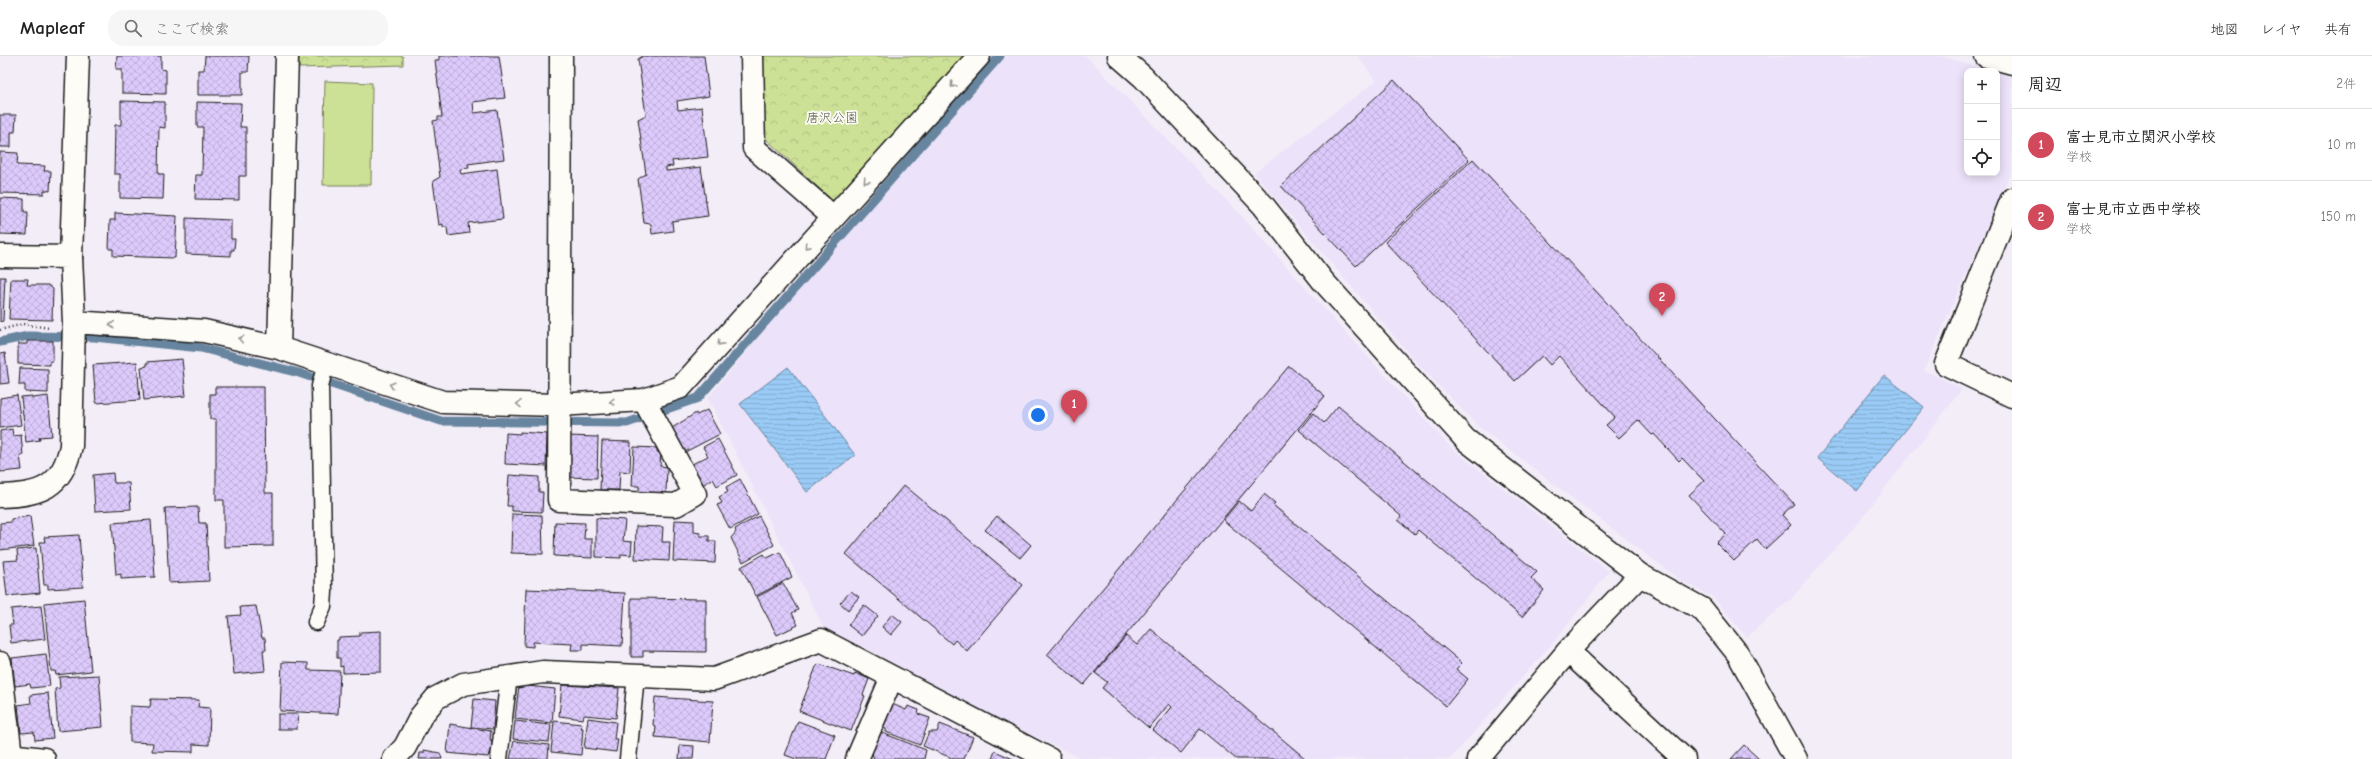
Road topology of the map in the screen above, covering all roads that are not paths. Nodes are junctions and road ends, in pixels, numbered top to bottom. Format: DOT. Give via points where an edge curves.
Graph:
graph roads {
  1 [pos="78,56"];
  2 [pos="287,56"];
  3 [pos="560,56"];
  4 [pos="752,56"];
  5 [pos="979,56"];
  6 [pos="1119,56"];
  7 [pos="1986,56"];
  8 [pos="2012,63"];
  9 [pos="2012,198"];
  10 [pos="833,217"];
  11 [pos="0,256"];
  12 [pos="71,257"];
  13 [pos="74,333"];
  14 [pos="279,348"];
  15 [pos="324,374"];
  16 [pos="2012,396"];
  17 [pos="645,401"];
  18 [pos="558,407"];
  19 [pos="0,496"];
  20 [pos="1640,575"];
  21 [pos="316,622"];
  22 [pos="1568,651"];
  23 [pos="0,663"];
  24 [pos="636,675"];
  25 [pos="509,676"];
  26 [pos="892,677"];
  27 [pos="6,755"];
  28 [pos="44,759"];
  29 [pos="394,759"];
  30 [pos="499,759"];
  31 [pos="628,759"];
  32 [pos="857,759"];
  33 [pos="1049,759"];
  34 [pos="1478,759"];
  35 [pos="1684,759"];
  36 [pos="1796,759"];
  1 -- 12 [label="street"];
  2 -- 14 [label="street"];
  3 -- 18 [label="street"];
  4 -- 10 [label="street" via="754,148"];
  5 -- 10 [label="street, one-way"];
  6 -- 20 [label="street" via="1143,77 1263,205 1324,282 1466,440"];
  7 -- 8 [label="street"];
  9 -- 16 [label="street" via="1946,364"];
  10 -- 17 [label="street, one-way" via="681,387"];
  11 -- 12 [label="street"];
  12 -- 13 [label="street"];
  14 -- 13 [label="street, one-way" via="204,331"];
  13 -- 19 [label="street" via="71,446 68,463 59,479 42,490 23,495"];
  14 -- 15 [label="street"];
  18 -- 15 [label="street, one-way" via="443,402"];
  15 -- 21 [label="lane" via="324,592"];
  17 -- 18 [label="street, one-way"];
  17 -- 18 [label="street" via="696,494 676,505 559,500"];
  20 -- 22 [label="street"];
  20 -- 36 [label="street" via="1702,609 1738,654"];
  22 -- 34 [label="street"];
  22 -- 35 [label="street"];
  23 -- 27 [label="street"];
  24 -- 25 [label="street" via="543,672"];
  24 -- 26 [label="street" via="714,679 821,640"];
  24 -- 31 [label="lane"];
  25 -- 29 [label="street" via="463,684 436,698 421,716 405,747"];
  25 -- 30 [label="lane"];
  26 -- 32 [label="street"];
  26 -- 33 [label="street"];
  27 -- 28 [label="street"];
}
